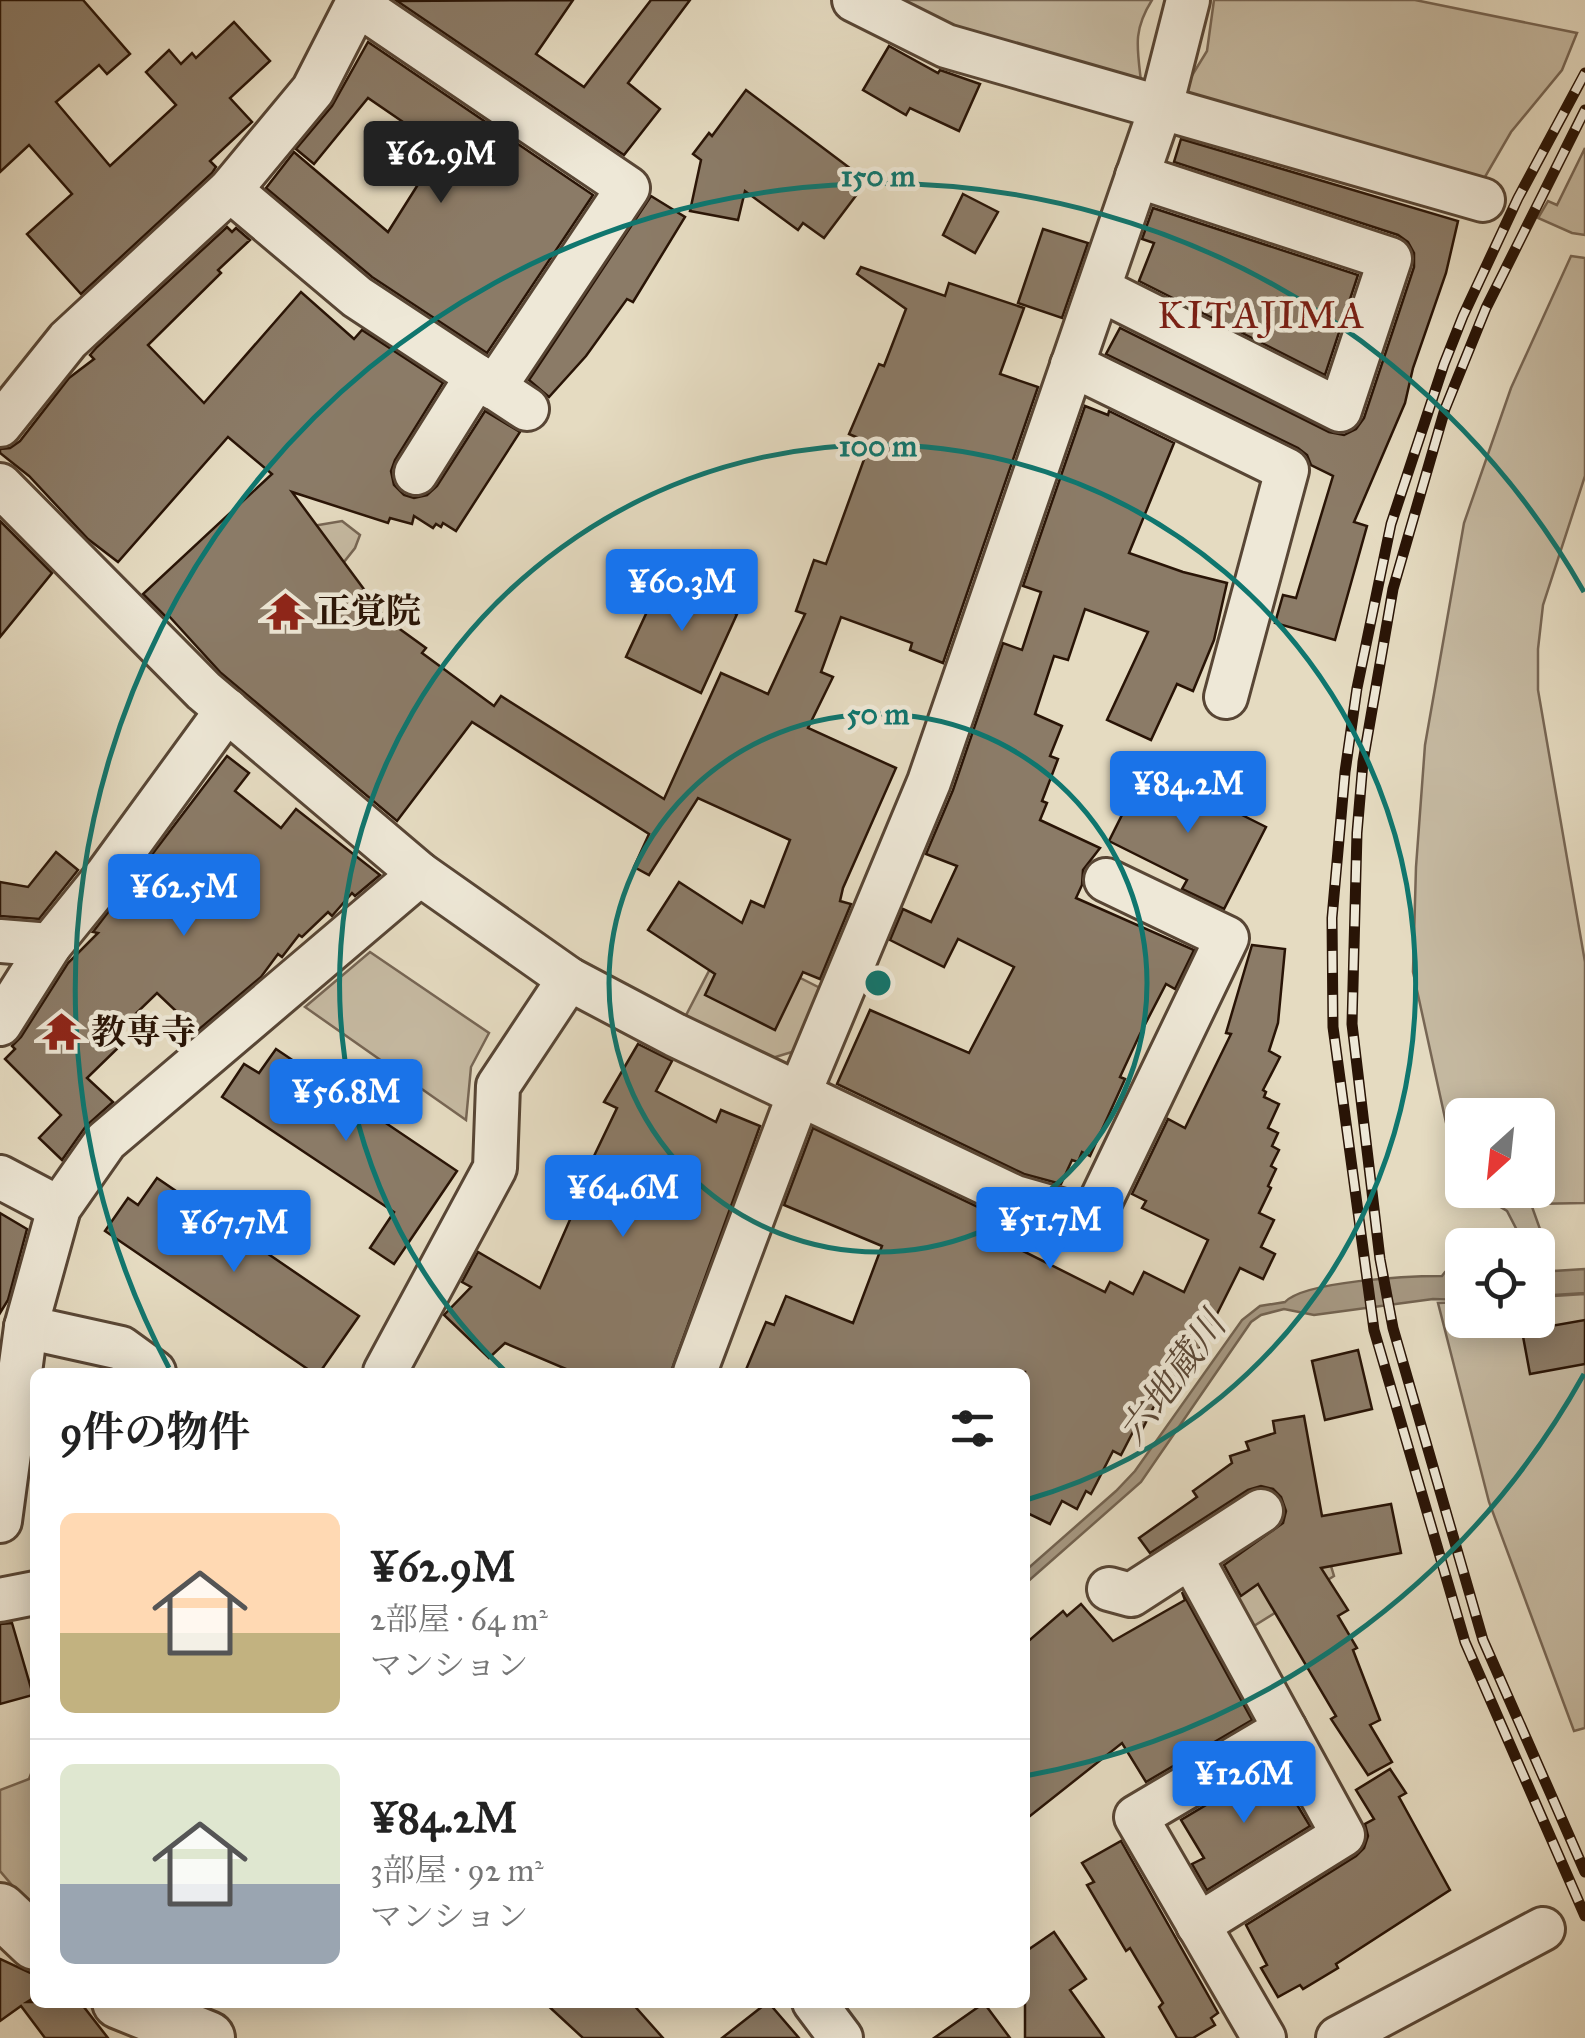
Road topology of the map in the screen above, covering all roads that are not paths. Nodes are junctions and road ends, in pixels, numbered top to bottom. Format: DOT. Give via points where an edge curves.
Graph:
graph roads {
  1 [pos="854,0"];
  2 [pos="1188,0"];
  3 [pos="358,2"];
  4 [pos="1160,110"];
  5 [pos="1138,176"];
  6 [pos="230,190"];
  7 [pos="1482,200"];
  8 [pos="1099,289"];
  9 [pos="1072,366"];
  10 [pos="499,391"];
  11 [pos="0,425"];
  12 [pos="416,473"];
  13 [pos="0,487"];
  14 [pos="1226,698"];
  15 [pos="227,710"];
  16 [pos="420,874"];
  17 [pos="1106,880"];
  18 [pos="0,940"];
  19 [pos="50,945"];
  20 [pos="569,979"];
  21 [pos="0,1024"];
  22 [pos="798,1094"];
  23 [pos="0,1177"];
  24 [pos="59,1208"];
  25 [pos="26,1327"];
  26 [pos="148,1368"];
  27 [pos="387,1368"];
  28 [pos="696,1368"];
  29 [pos="1261,1512"];
  30 [pos="0,1521"];
  31 [pos="1191,1557"];
  32 [pos="1109,1589"];
  33 [pos="30,1594"];
  34 [pos="0,1600"];
  35 [pos="1285,1729"];
  36 [pos="0,1910"];
  37 [pos="1198,1925"];
  38 [pos="1542,1929"];
  39 [pos="30,1938"];
  40 [pos="121,2008"];
  41 [pos="133,2008"];
  42 [pos="818,2008"];
  43 [pos="130,2038"];
  44 [pos="208,2038"];
  45 [pos="841,2038"];
  46 [pos="1264,2038"];
  47 [pos="1338,2038"];
  1 -- 4 [label="street" via="946,46"];
  2 -- 4 [label="street"];
  3 -- 6 [label="street" via="313,90"];
  3 -- 10 [label="street" via="628,188"];
  4 -- 5 [label="street"];
  4 -- 7 [label="street"];
  5 -- 8 [label="street"];
  5 -- 8 [label="street" via="1390,260 1340,410"];
  6 -- 10 [label="street" via="356,297"];
  6 -- 11 [label="street" via="68,340"];
  8 -- 9 [label="street"];
  9 -- 14 [label="street" via="1287,470"];
  9 -- 22 [label="street" via="929,782"];
  10 -- 12 [label="street"];
  13 -- 15 [label="street"];
  15 -- 16 [label="street"];
  15 -- 19 [label="street"];
  16 -- 20 [label="street"];
  16 -- 24 [label="street" via="106,1141"];
  17 -- 22 [label="street" via="1227,938 1092,1219 1015,1197"];
  18 -- 19 [label="street"];
  19 -- 21 [label="street"];
  20 -- 22 [label="street"];
  20 -- 27 [label="street" via="498,1086 495,1168"];
  22 -- 28 [label="street"];
  23 -- 24 [label="street"];
  24 -- 25 [label="street"];
  25 -- 26 [label="street" via="121,1348"];
  25 -- 30 [label="street"];
  29 -- 31 [label="street"];
  31 -- 32 [label="street" via="1131,1596"];
  31 -- 35 [label="street"];
  33 -- 34 [label="street"];
  35 -- 37 [label="street" via="1343,1835"];
  35 -- 37 [label="street" via="1136,1817"];
  36 -- 39 [label="street"];
  37 -- 46 [label="street"];
  38 -- 47 [label="street"];
  40 -- 43 [label="street"];
  41 -- 44 [label="street"];
  42 -- 45 [label="street"];
}
